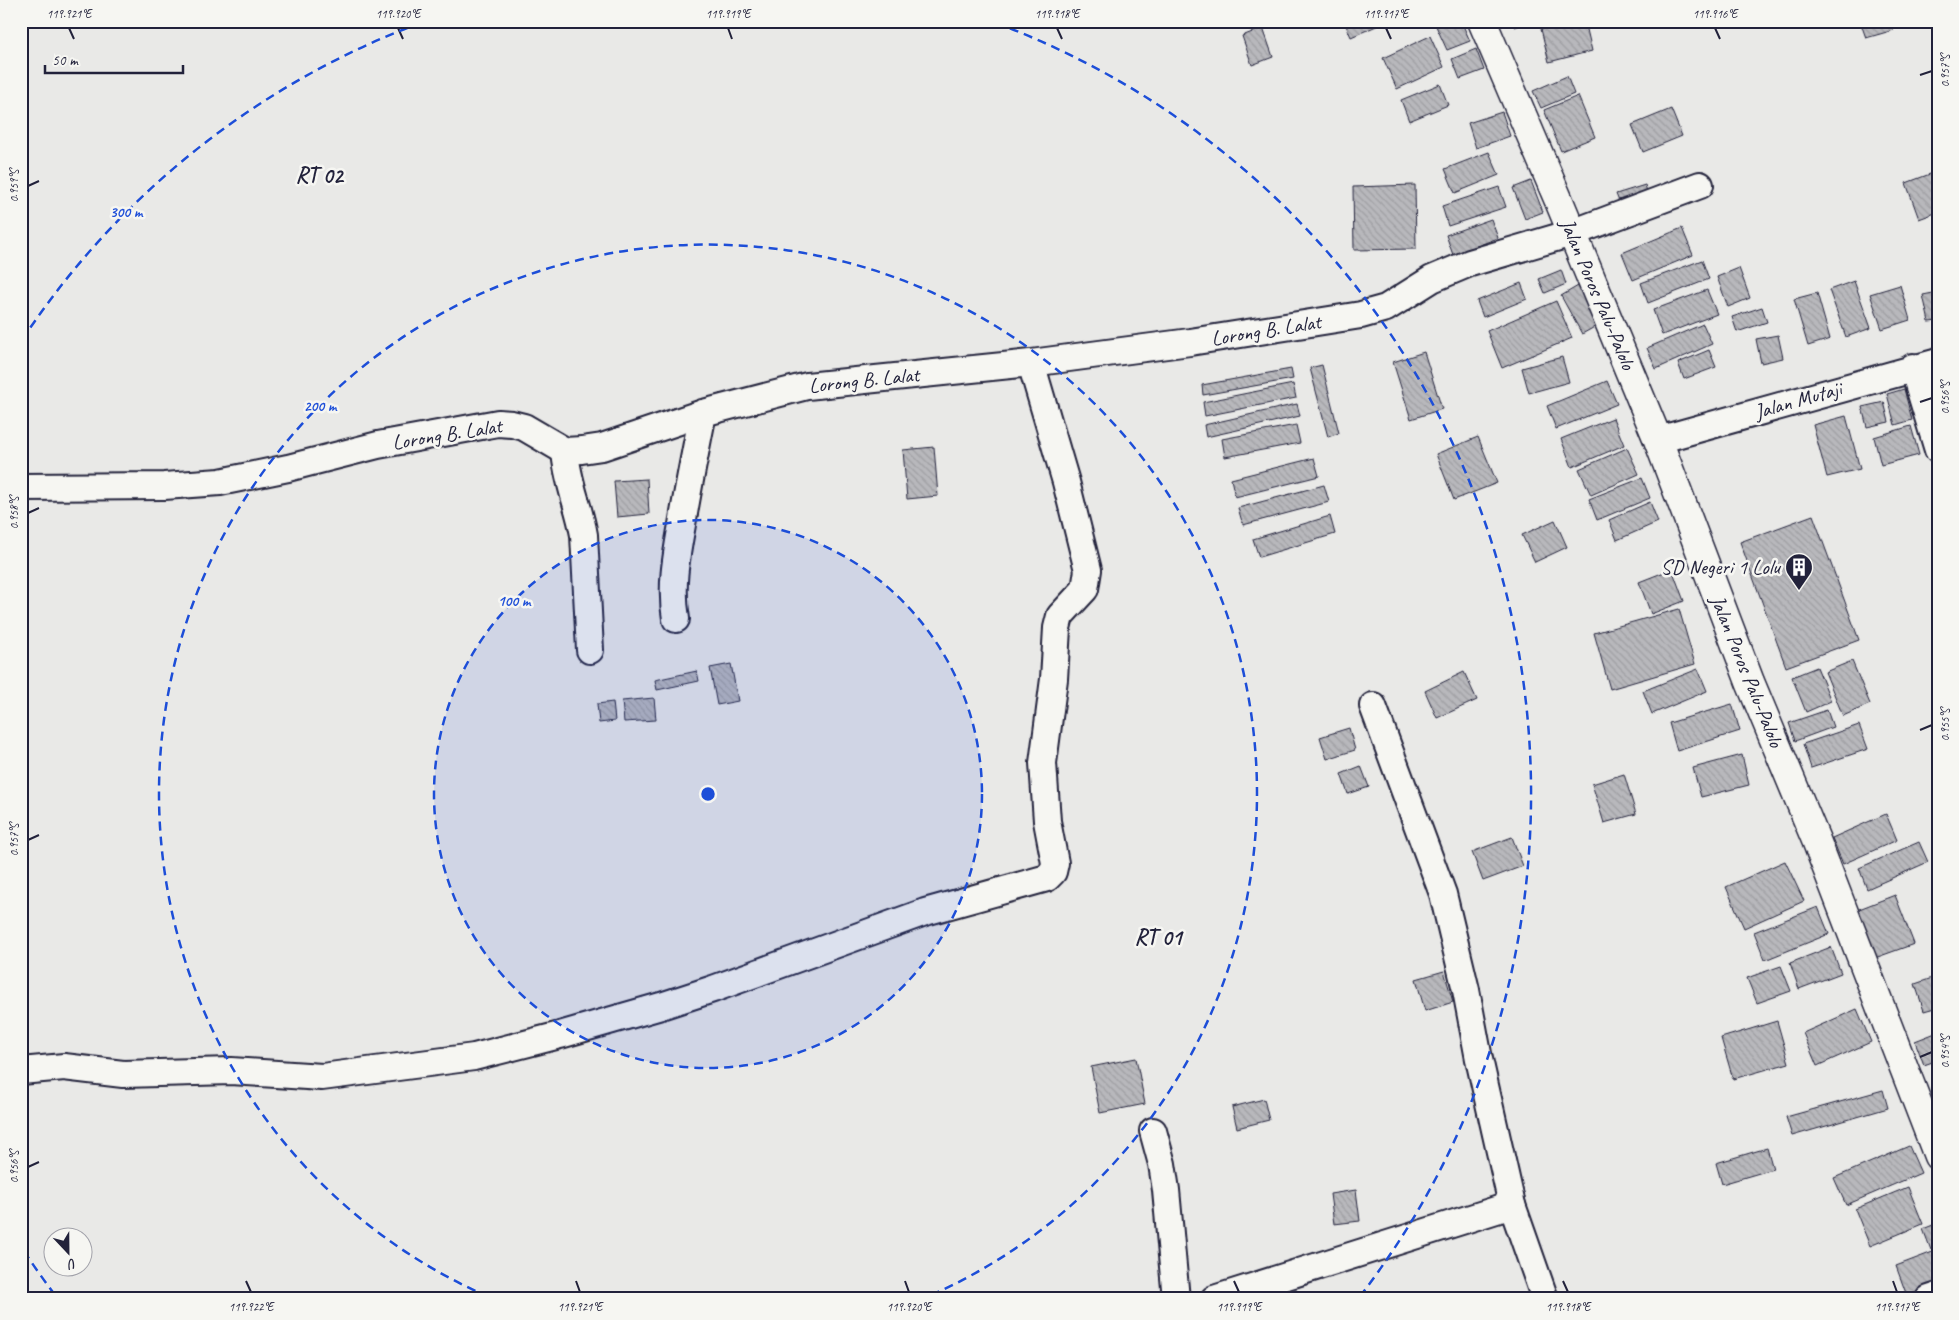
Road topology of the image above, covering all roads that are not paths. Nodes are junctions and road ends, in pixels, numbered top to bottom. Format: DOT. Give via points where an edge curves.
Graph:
graph roads {
  1 [pos="1482,21"];
  2 [pos="1700,185"];
  3 [pos="1572,234"];
  4 [pos="1031,364"];
  5 [pos="1926,365"];
  6 [pos="703,413"];
  7 [pos="1658,440"];
  8 [pos="1938,450"];
  9 [pos="565,451"];
  10 [pos="21,487"];
  11 [pos="676,618"];
  12 [pos="590,650"];
  13 [pos="1373,706"];
  14 [pos="21,1071"];
  15 [pos="1153,1131"];
  16 [pos="1938,1156"];
  17 [pos="1512,1205"];
  18 [pos="1938,1296"];
  19 [pos="1176,1299"];
  20 [pos="1214,1299"];
  21 [pos="1545,1299"];
  22 [pos="1929,1299"];
  1 -- 3 [label="main road, Jalan Poros Palu-Palolo"];
  2 -- 3 [label="street, Lorong B. Lalat"];
  3 -- 4 [label="street, Lorong B. Lalat" via="1470,263 1432,279 1386,308 1361,315"];
  3 -- 7 [label="main road, Jalan Poros Palu-Palolo"];
  4 -- 6 [label="street, Lorong B. Lalat" via="807,386"];
  4 -- 14 [label="street" via="1088,570 1085,589 1060,616 1057,628 1043,763 1047,822 1055,864 1047,878 925,912 661,1006 474,1057 322,1077 231,1071 123,1074 64,1067"];
  5 -- 7 [label="street, Jalan Mutaji"];
  5 -- 8 [label="street"];
  6 -- 9 [label="street, Lorong B. Lalat" via="602,447"];
  6 -- 11 [label="street" via="676,556 672,593"];
  7 -- 16 [label="main road, Jalan Poros Palu-Palolo"];
  9 -- 10 [label="street, Lorong B. Lalat" via="524,427 498,423 378,445 220,482 164,486"];
  9 -- 12 [label="street" via="566,471 582,519"];
  13 -- 17 [label="street" via="1443,894"];
  15 -- 19 [label="street" via="1166,1190"];
  17 -- 20 [label="street"];
  17 -- 21 [label="street"];
  18 -- 22 [label="street"];
}
